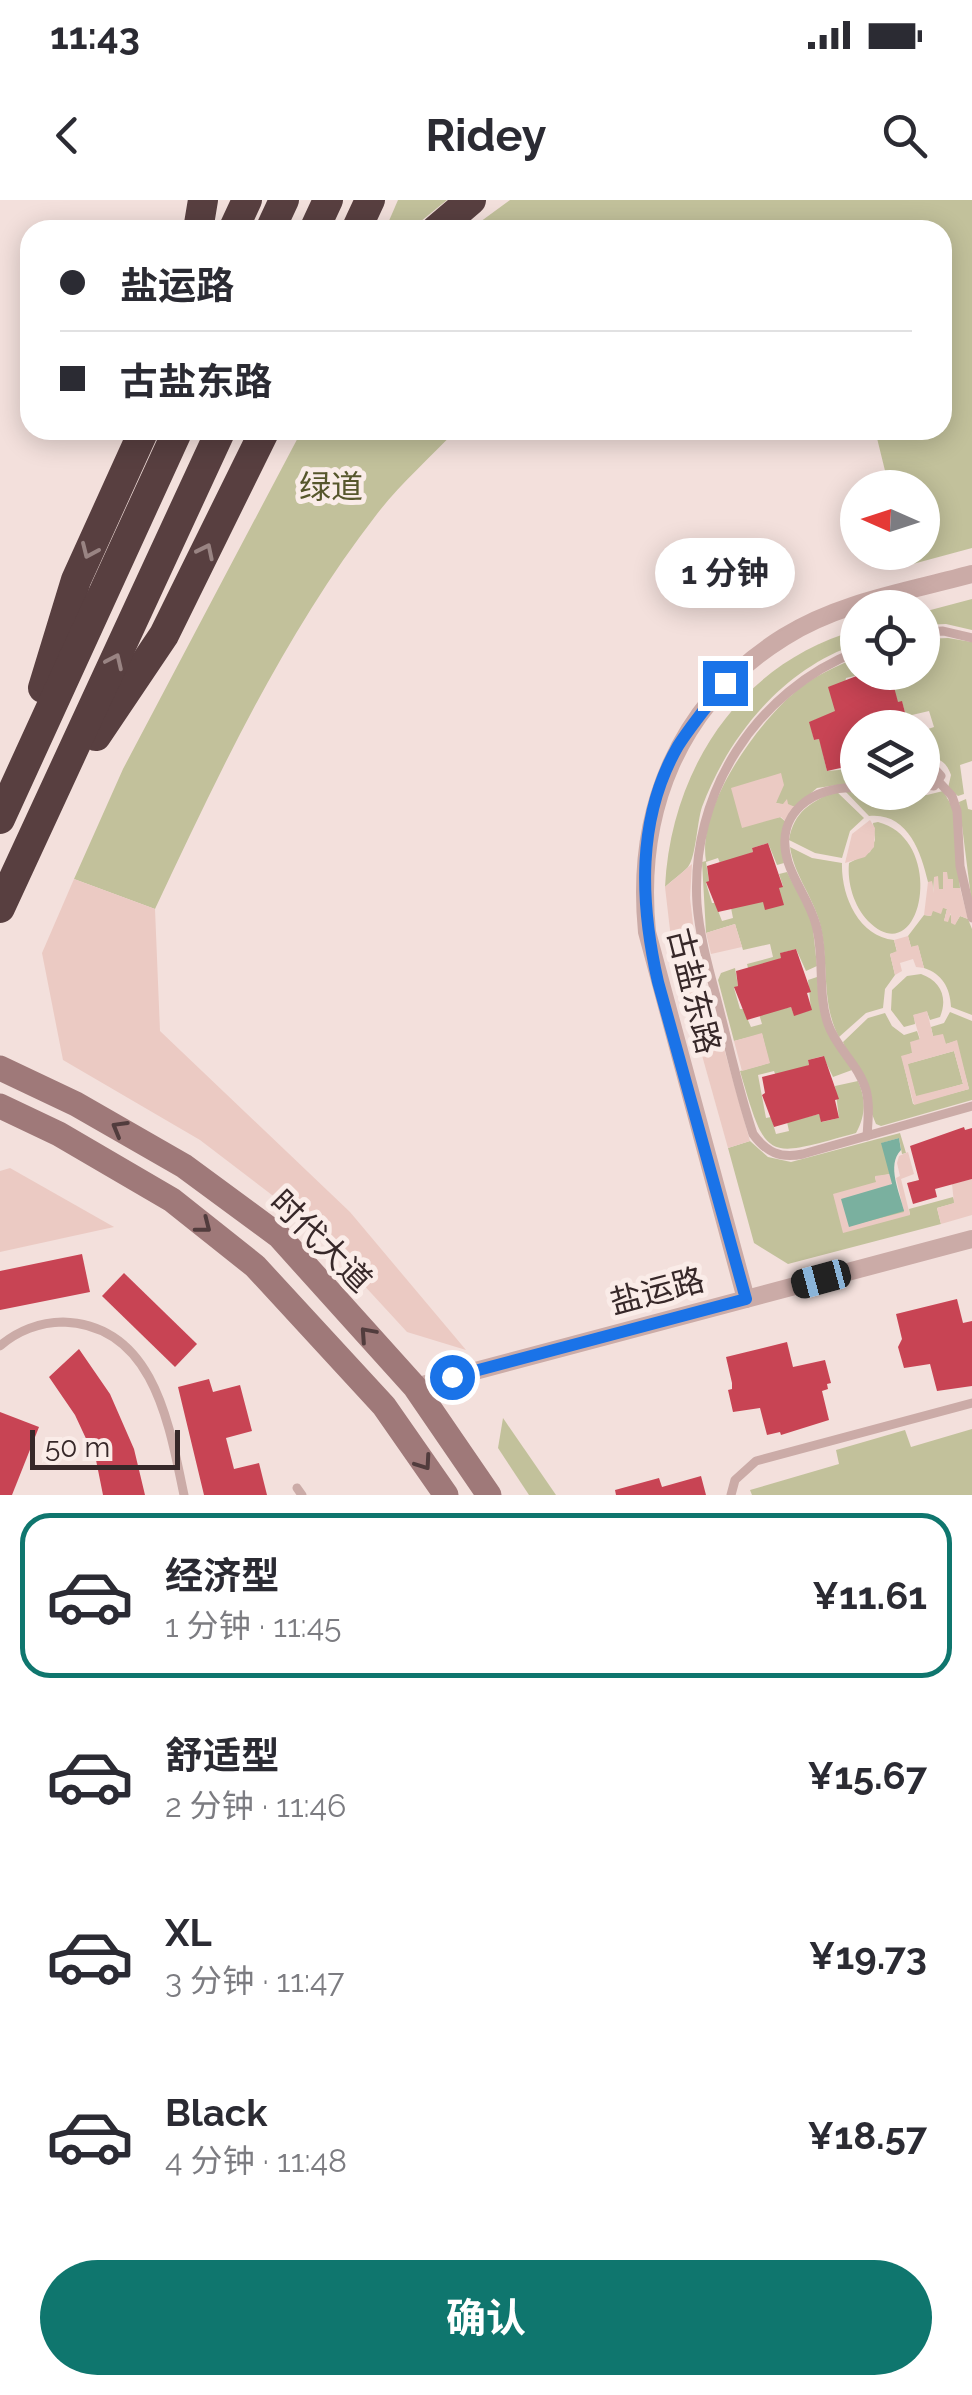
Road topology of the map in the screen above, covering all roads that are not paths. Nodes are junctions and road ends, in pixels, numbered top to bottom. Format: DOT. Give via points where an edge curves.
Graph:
graph roads {
  1 [pos="471,200"];
  2 [pos="448,220"];
  3 [pos="139,440"];
  4 [pos="173,440"];
  5 [pos="217,440"];
  6 [pos="262,440"];
  7 [pos="972,574"];
  8 [pos="940,632"];
  9 [pos="972,638"];
  10 [pos="840,659"];
  11 [pos="940,782"];
  12 [pos="840,787"];
  13 [pos="5,808"];
  14 [pos="44,813"];
  15 [pos="0,908"];
  16 [pos="972,918"];
  17 [pos="0,1068"];
  18 [pos="0,1106"];
  19 [pos="972,1106"];
  20 [pos="867,1136"];
  21 [pos="972,1239"];
  22 [pos="746,1299"];
  23 [pos="0,1346"];
  24 [pos="415,1387"];
  25 [pos="972,1403"];
  26 [pos="184,1495"];
  27 [pos="446,1495"];
  28 [pos="488,1495"];
  29 [pos="731,1495"];
  1 -- 2 [label="highway"];
  3 -- 13 [label="highway, one-way" via="76,580"];
  4 -- 13 [label="highway"];
  14 -- 5 [label="highway, one-way"];
  14 -- 6 [label="highway, one-way" via="164,635"];
  7 -- 22 [label="street, 古盐东路" via="866,603 785,636 725,683 678,746 663,779 645,852 646,932"];
  8 -- 9 [label="lane"];
  10 -- 20 [label="lane" via="790,690 742,740 708,810 697,900 752,1134 771,1152 790,1156"];
  11 -- 16 [label="lane" via="957,811"];
  12 -- 20 [label="lane" via="808,798 785,842 816,925 828,1025 866,1089"];
  14 -- 15 [label="highway"];
  24 -- 17 [label="main road, 时代大道, one-way" via="279,1236 184,1166"];
  18 -- 27 [label="main road, 时代大道, one-way" via="172,1200 255,1266 384,1406"];
  19 -- 20 [label="lane"];
  21 -- 22 [label="street, 盐运路"];
  22 -- 24 [label="street, 盐运路"];
  23 -- 26 [label="lane" via="14,1334 52,1322 82,1323 118,1338 166,1412"];
  24 -- 28 [label="main road, 时代大道"];
  25 -- 29 [label="lane" via="756,1462 735,1480"];
}
